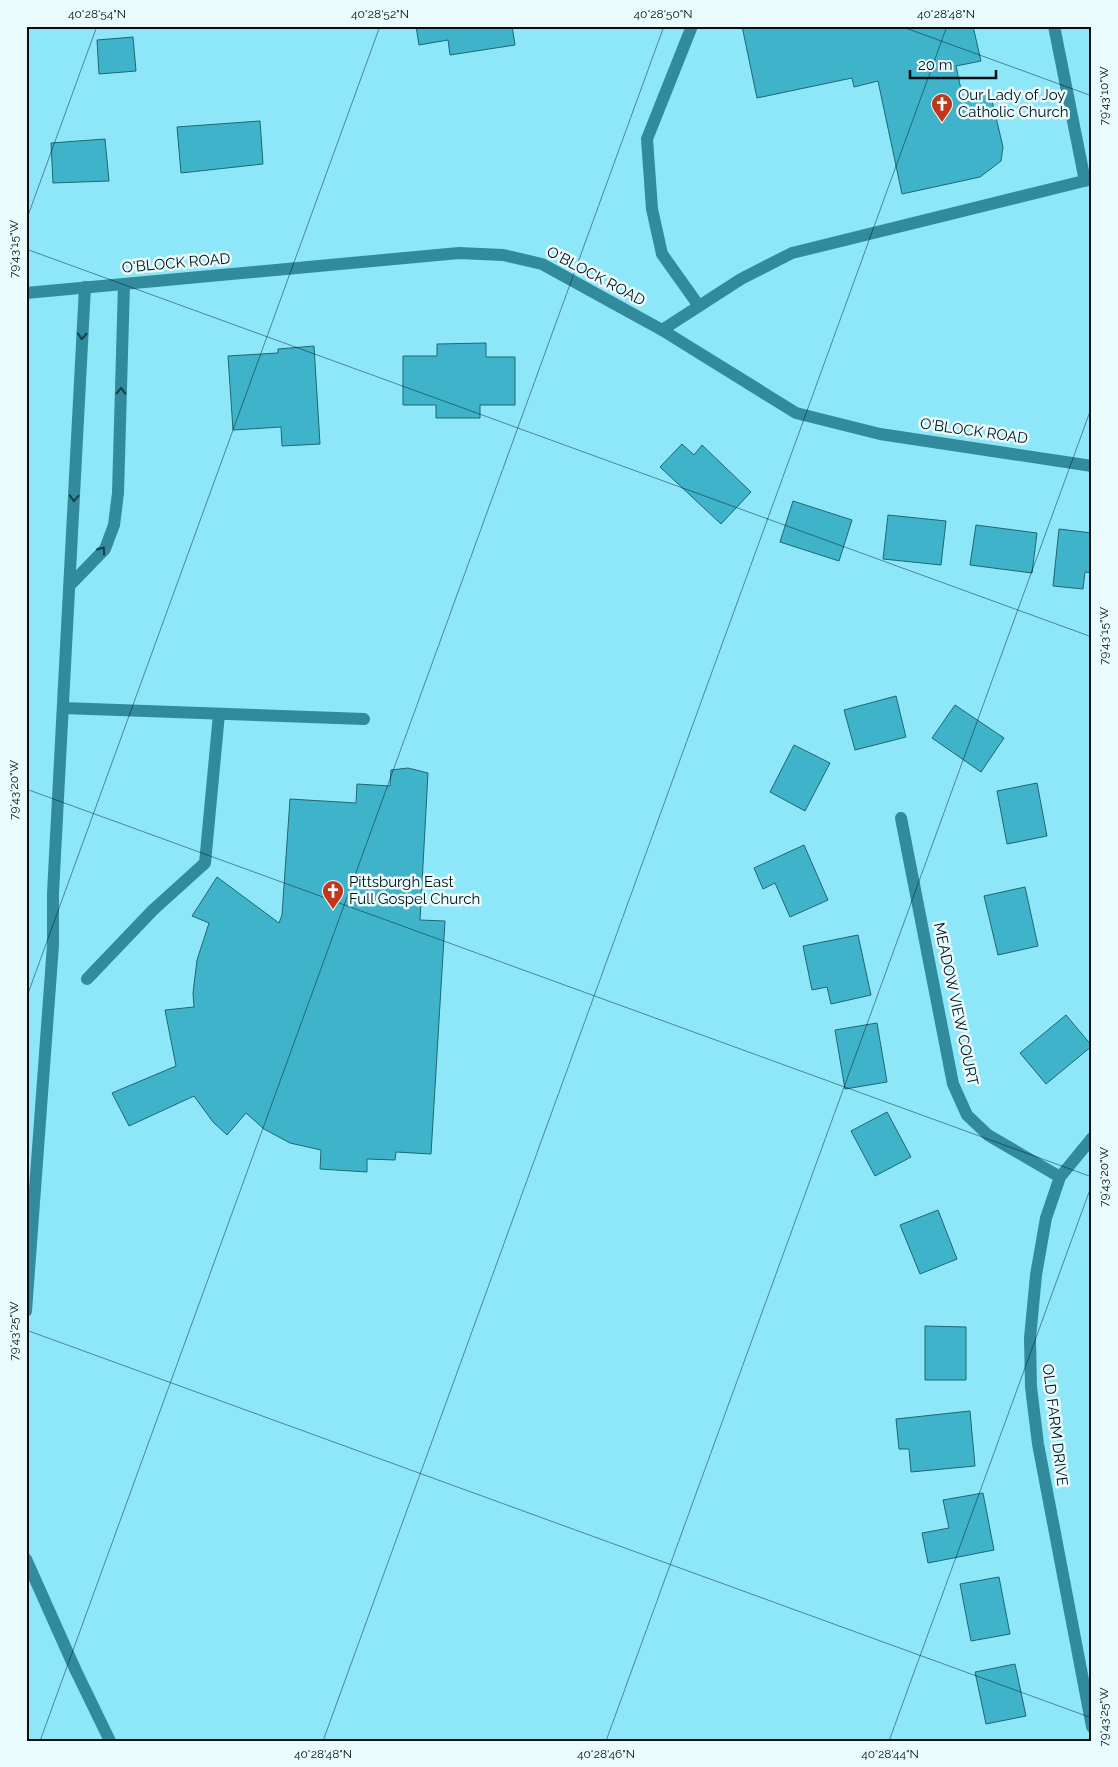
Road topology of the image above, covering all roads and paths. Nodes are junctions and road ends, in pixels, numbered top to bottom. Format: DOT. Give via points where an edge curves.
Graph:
graph roads {
  1 [pos="692,26"];
  2 [pos="1054,26"];
  3 [pos="1088,180"];
  4 [pos="124,284"];
  5 [pos="84,287"];
  6 [pos="26,293"];
  7 [pos="698,306"];
  8 [pos="662,330"];
  9 [pos="1092,466"];
  10 [pos="69,586"];
  11 [pos="63,708"];
  12 [pos="219,714"];
  13 [pos="364,719"];
  14 [pos="901,818"];
  15 [pos="87,979"];
  16 [pos="1092,1138"];
  17 [pos="1060,1178"];
  18 [pos="26,1311"];
  19 [pos="26,1559"];
  20 [pos="1092,1727"];
  21 [pos="110,1741"];
  1 -- 7 [label="street" via="647,139 652,209 662,254"];
  2 -- 3 [label="street"];
  3 -- 7 [label="street" via="792,253 740,279"];
  4 -- 5 [label="street, O'BLOCK ROAD"];
  4 -- 8 [label="street, O'BLOCK ROAD" via="459,253 503,255 542,264"];
  10 -- 4 [label="street, one-way" via="104,549 114,525 118,493"];
  5 -- 6 [label="street, O'BLOCK ROAD"];
  5 -- 10 [label="street, one-way"];
  7 -- 8 [label="street"];
  8 -- 9 [label="street, O'BLOCK ROAD" via="796,413 880,434"];
  10 -- 11 [label="street"];
  11 -- 12 [label="street"];
  11 -- 18 [label="street" via="52,954"];
  12 -- 13 [label="street"];
  12 -- 15 [label="street" via="205,863 152,910"];
  14 -- 17 [label="street, MEADOW VIEW COURT" via="953,1084 967,1115 988,1135"];
  16 -- 17 [label="street, OLD FARM DRIVE"];
  17 -- 20 [label="street, OLD FARM DRIVE" via="1046,1218 1036,1275 1030,1338 1031,1387 1038,1444"];
  19 -- 21 [label="street"];
}
